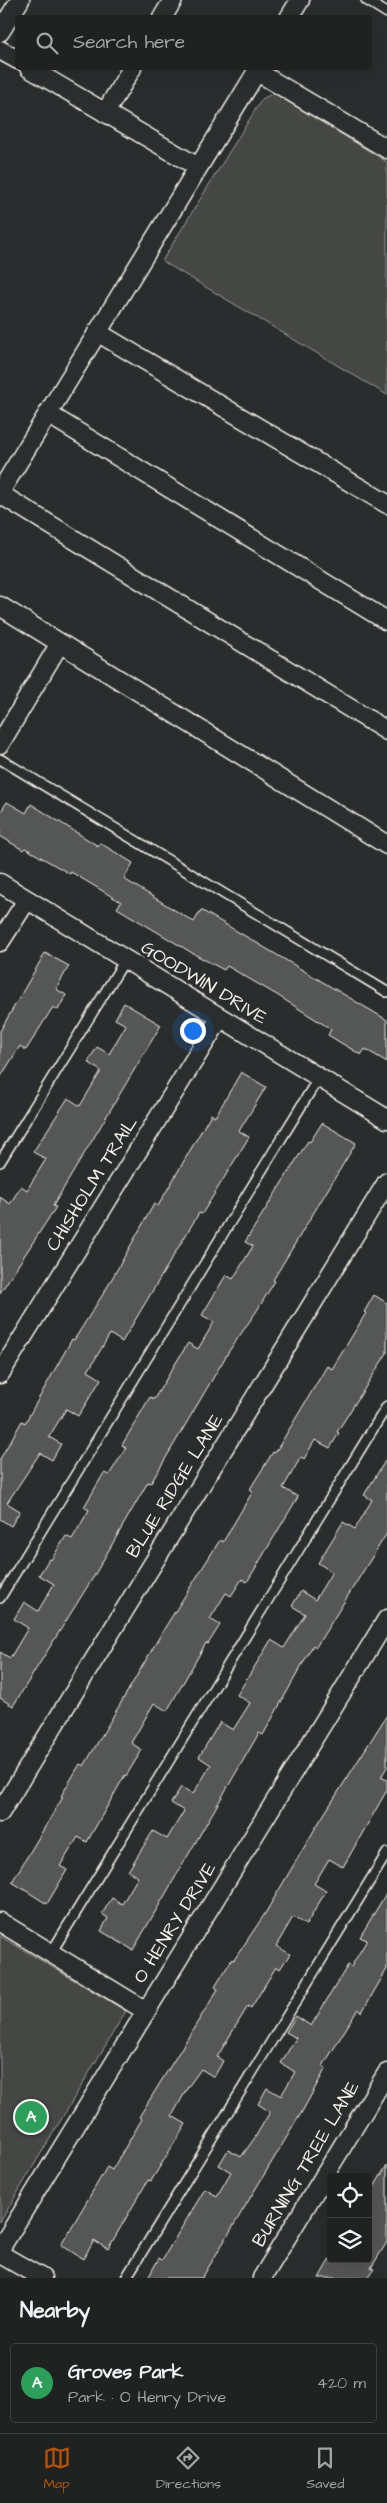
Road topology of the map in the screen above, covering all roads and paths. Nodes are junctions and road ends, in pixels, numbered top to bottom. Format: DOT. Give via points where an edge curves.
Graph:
graph roads {
  1 [pos="20,0"];
  2 [pos="173,0"];
  3 [pos="300,0"];
  4 [pos="366,0"];
  5 [pos="387,13"];
  6 [pos="164,15"];
  7 [pos="291,15"];
  8 [pos="0,32"];
  9 [pos="0,50"];
  10 [pos="15,58"];
  11 [pos="33,70"];
  12 [pos="131,70"];
  13 [pos="256,70"];
  14 [pos="259,70"];
  15 [pos="105,113"];
  16 [pos="387,149"];
  17 [pos="198,167"];
  18 [pos="98,332"];
  19 [pos="48,414"];
  20 [pos="0,493"];
  21 [pos="387,504"];
  22 [pos="0,606"];
  23 [pos="387,621"];
  24 [pos="60,643"];
  25 [pos="387,731"];
  26 [pos="0,744"];
  27 [pos="0,759"];
  28 [pos="387,845"];
  29 [pos="0,883"];
  30 [pos="26,900"];
  31 [pos="0,942"];
  32 [pos="125,960"];
  33 [pos="387,992"];
  34 [pos="220,1018"];
  35 [pos="319,1077"];
  36 [pos="387,1119"];
  37 [pos="0,1162"];
  38 [pos="387,1182"];
  39 [pos="0,1374"];
  40 [pos="387,1406"];
  41 [pos="0,1598"];
  42 [pos="387,1619"];
  43 [pos="0,1813"];
  44 [pos="387,1853"];
  45 [pos="0,1922"];
  46 [pos="51,1953"];
  47 [pos="146,2011"];
  48 [pos="387,2073"];
  49 [pos="0,2249"];
  50 [pos="0,2254"];
  51 [pos="42,2278"];
  52 [pos="126,2278"];
  53 [pos="262,2278"];
  1 -- 8 [label="street"];
  2 -- 6 [label="street"];
  3 -- 7 [label="street"];
  4 -- 5 [label="lane"];
  9 -- 10 [label="street"];
  11 -- 15 [label="street"];
  12 -- 15 [label="street"];
  13 -- 17 [label="street"];
  14 -- 16 [label="street"];
  15 -- 17 [label="street"];
  17 -- 18 [label="street"];
  18 -- 19 [label="street"];
  18 -- 21 [label="street"];
  19 -- 20 [label="street"];
  19 -- 23 [label="street"];
  20 -- 25 [label="street"];
  22 -- 24 [label="street"];
  24 -- 26 [label="street"];
  24 -- 28 [label="street"];
  27 -- 33 [label="lane"];
  29 -- 30 [label="street, GOODWIN DRIVE"];
  30 -- 31 [label="street"];
  30 -- 32 [label="street, GOODWIN DRIVE"];
  32 -- 34 [label="street, GOODWIN DRIVE"];
  32 -- 37 [label="lane"];
  34 -- 35 [label="street, GOODWIN DRIVE"];
  34 -- 39 [label="street, CHISHOLM TRAIL"];
  35 -- 36 [label="street, GOODWIN DRIVE"];
  35 -- 41 [label="lane"];
  38 -- 43 [label="street, BLUE RIDGE LANE"];
  40 -- 46 [label="lane"];
  42 -- 47 [label="street, O HENRY DRIVE"];
  44 -- 52 [label="lane"];
  45 -- 46 [label="street"];
  46 -- 47 [label="street"];
  47 -- 49 [label="street, O HENRY DRIVE"];
  48 -- 53 [label="street, BURNING TREE LANE"];
  50 -- 51 [label="street"];
}
